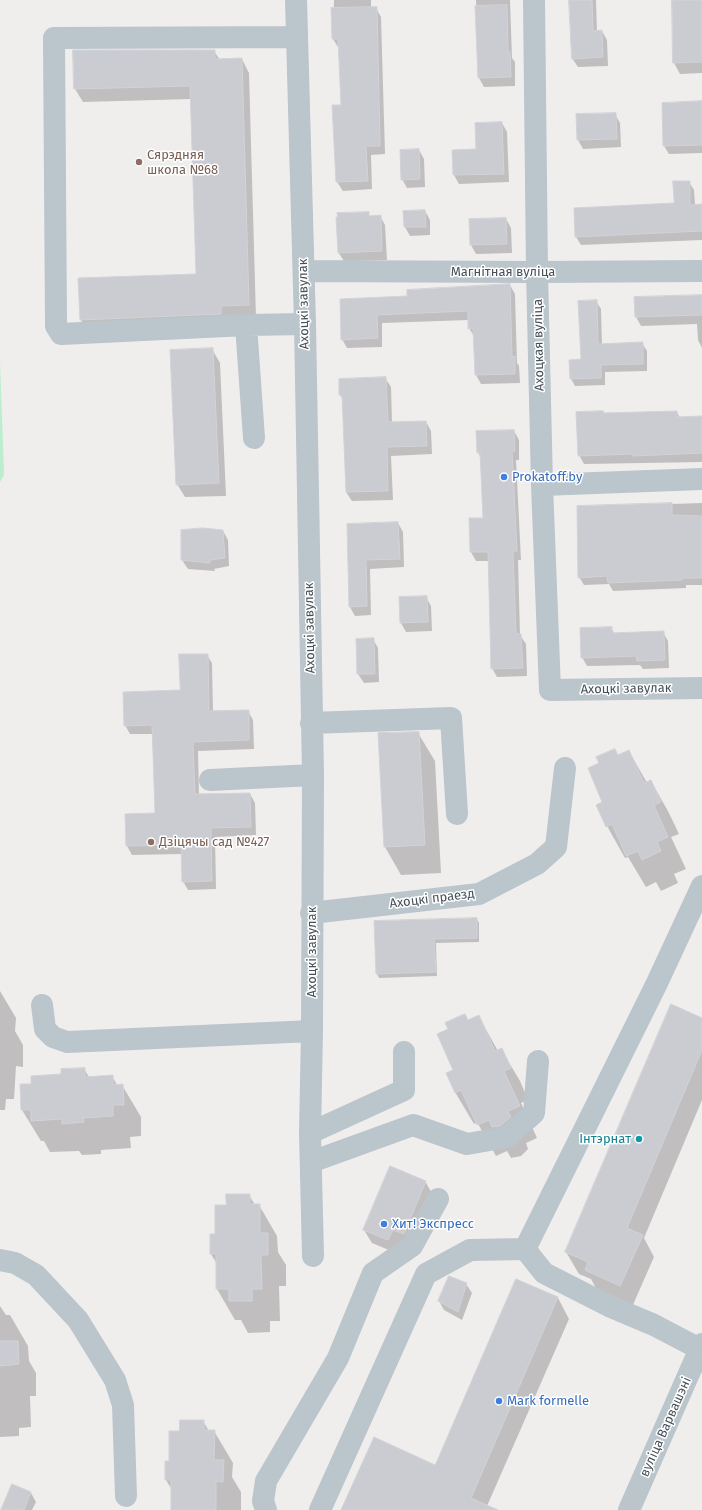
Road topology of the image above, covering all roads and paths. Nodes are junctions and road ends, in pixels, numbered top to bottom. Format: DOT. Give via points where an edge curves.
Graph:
graph roads {
  1 [pos="296,0"];
  2 [pos="534,0"];
  3 [pos="297,37"];
  4 [pos="304,271"];
  5 [pos="702,271"];
  6 [pos="537,272"];
  7 [pos="305,324"];
  8 [pos="246,325"];
  9 [pos="254,438"];
  10 [pos="702,479"];
  11 [pos="542,485"];
  12 [pos="702,688"];
  13 [pos="550,690"];
  14 [pos="312,723"];
  15 [pos="565,768"];
  16 [pos="313,775"];
  17 [pos="210,780"];
  18 [pos="457,814"];
  19 [pos="702,886"];
  20 [pos="311,913"];
  21 [pos="42,1005"];
  22 [pos="312,1031"];
  23 [pos="404,1052"];
  24 [pos="538,1061"];
  25 [pos="310,1134"];
  26 [pos="311,1162"];
  27 [pos="438,1199"];
  28 [pos="525,1249"];
  29 [pos="313,1256"];
  30 [pos="0,1260"];
  31 [pos="701,1346"];
  32 [pos="126,1496"];
  33 [pos="266,1510"];
  34 [pos="320,1510"];
  35 [pos="630,1510"];
  1 -- 3 [label="street, Ахоцкі завулак"];
  2 -- 6 [label="street, Ахоцкая вуліца"];
  3 -- 4 [label="street, Ахоцкі завулак"];
  3 -- 8 [label="street" via="54,38 56,326 61,334"];
  4 -- 6 [label="street, Магнітная вуліца"];
  4 -- 7 [label="street, Ахоцкі завулак"];
  5 -- 6 [label="street, Магнітная вуліца"];
  6 -- 11 [label="street, Ахоцкая вуліца"];
  7 -- 8 [label="street"];
  7 -- 14 [label="street, Ахоцкі завулак"];
  8 -- 9 [label="street"];
  10 -- 11 [label="street"];
  11 -- 13 [label="street, Ахоцкая вуліца"];
  12 -- 13 [label="street, Ахоцкі завулак"];
  14 -- 16 [label="street, Ахоцкі завулак"];
  14 -- 18 [label="street" via="451,718"];
  15 -- 20 [label="street, Ахоцкі праезд" via="556,847 537,864 479,894"];
  16 -- 17 [label="street"];
  16 -- 20 [label="street, Ахоцкі завулак"];
  19 -- 28 [label="street"];
  20 -- 22 [label="street, Ахоцкі завулак"];
  21 -- 22 [label="street" via="45,1030 53,1037 67,1042"];
  22 -- 25 [label="street, Ахоцкі завулак"];
  23 -- 25 [label="street" via="404,1090"];
  24 -- 26 [label="street" via="534,1113 507,1138 467,1144 413,1125"];
  25 -- 26 [label="street, Ахоцкі завулак"];
  26 -- 29 [label="street, Ахоцкі завулак"];
  27 -- 33 [label="street" via="412,1246 373,1273 338,1358 266,1481 263,1501"];
  28 -- 31 [label="street" via="544,1273 609,1306"];
  28 -- 34 [label="street" via="470,1250 426,1274"];
  30 -- 32 [label="street" via="15,1263 36,1275 78,1320 115,1380 123,1405"];
  31 -- 35 [label="street, вуліца Варвашэні"];
}
